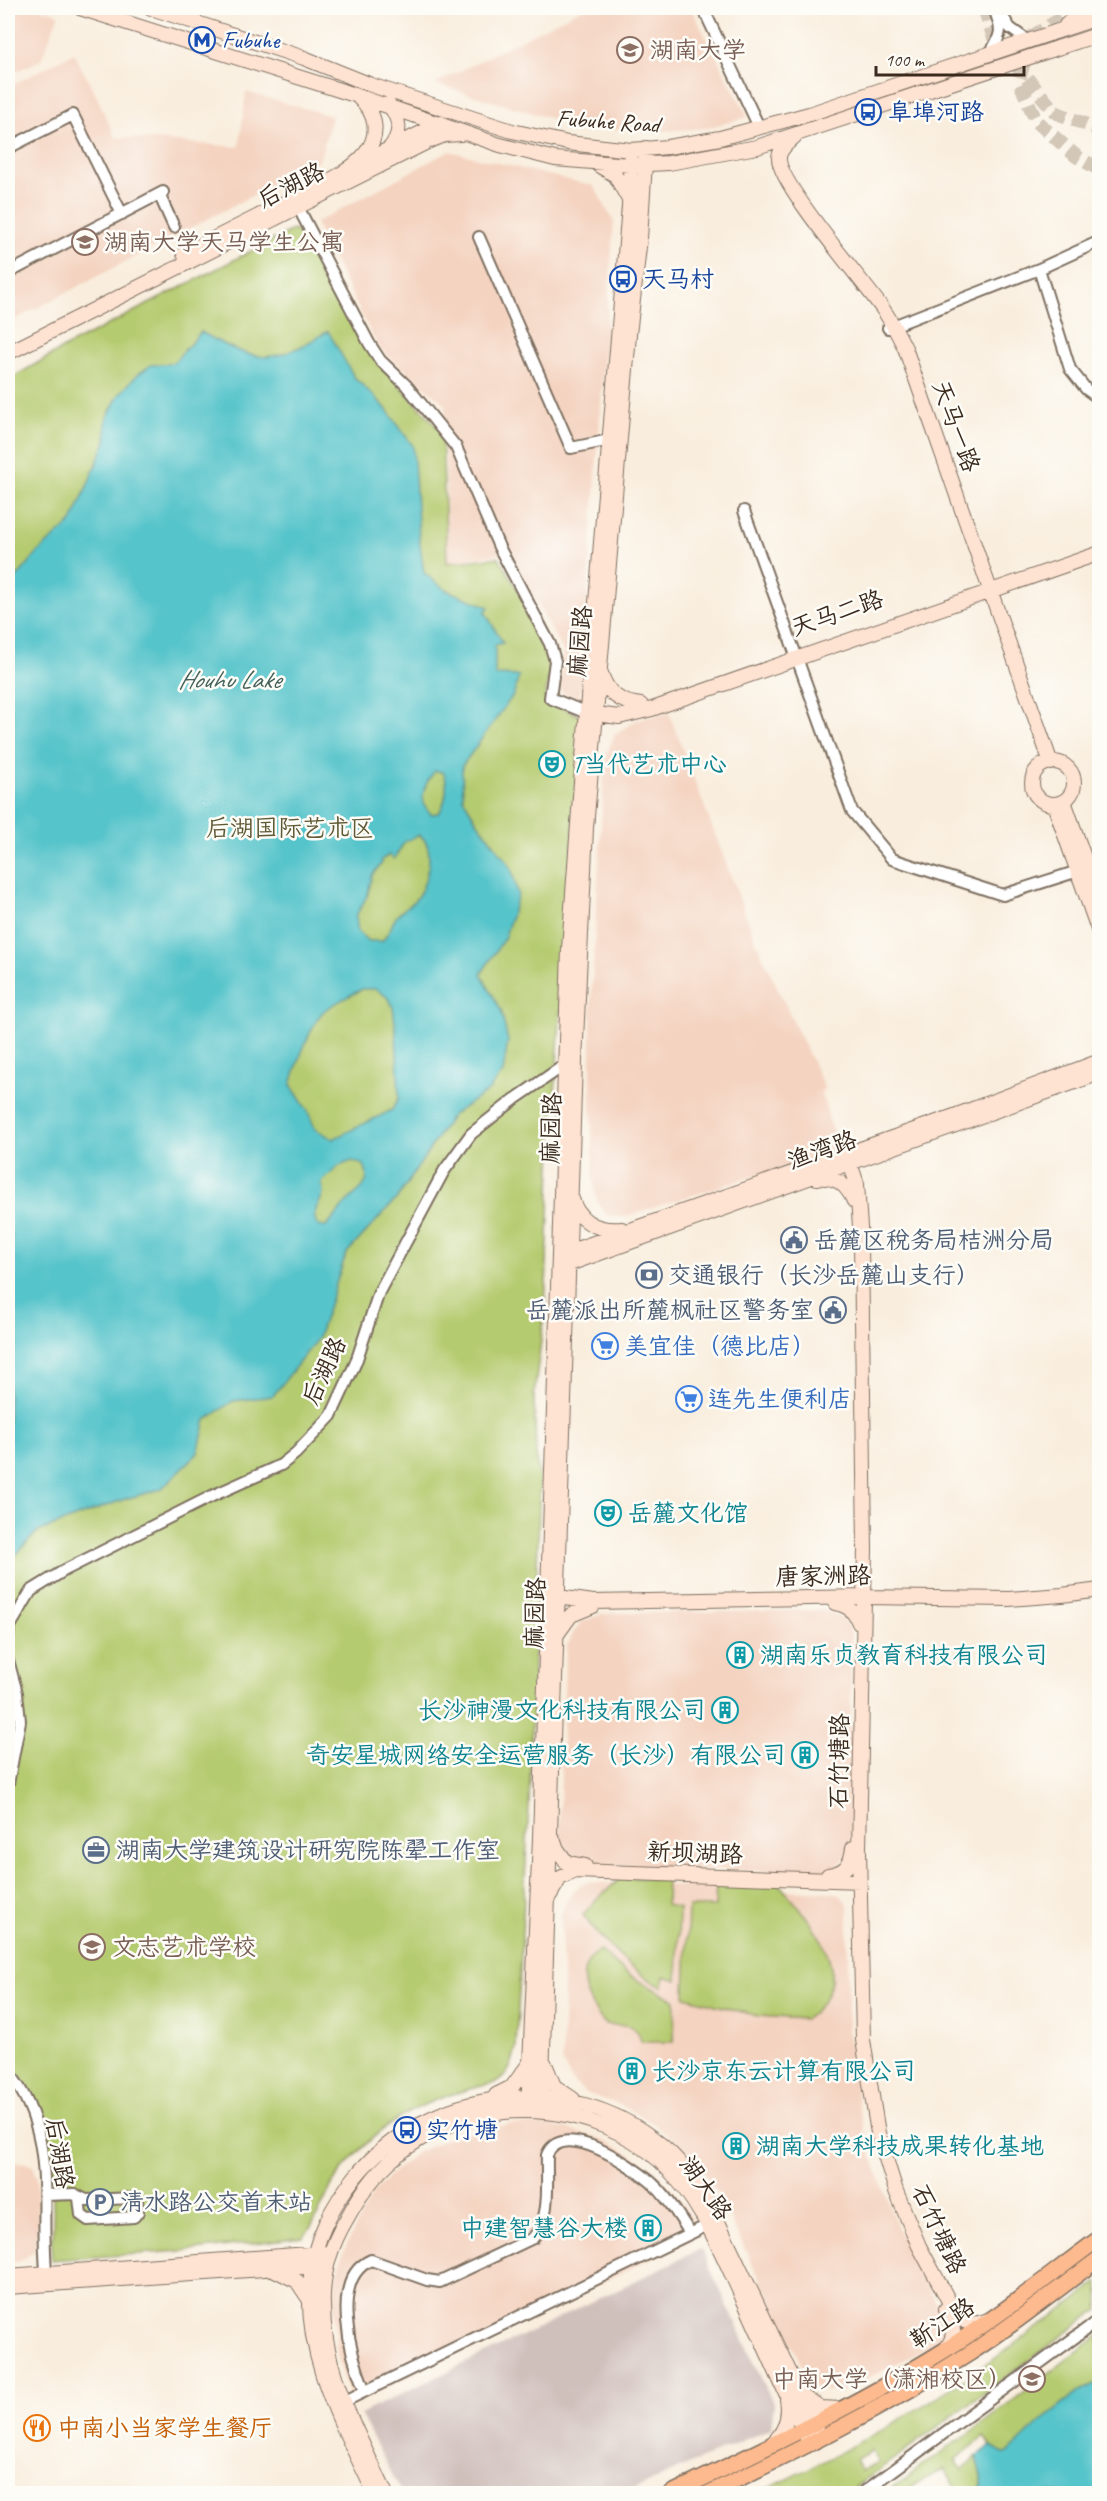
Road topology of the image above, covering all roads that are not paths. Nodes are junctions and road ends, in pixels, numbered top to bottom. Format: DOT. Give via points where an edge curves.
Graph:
graph roads {
  1 [pos="80,8"];
  2 [pos="151,8"];
  3 [pos="703,8"];
  4 [pos="994,8"];
  5 [pos="999,8"];
  6 [pos="1084,8"];
  7 [pos="1100,17"];
  8 [pos="1059,31"];
  9 [pos="1100,34"];
  10 [pos="1028,41"];
  11 [pos="1100,43"];
  12 [pos="1066,46"];
  13 [pos="990,53"];
  14 [pos="370,85"];
  15 [pos="355,95"];
  16 [pos="391,107"];
  17 [pos="478,120"];
  18 [pos="436,124"];
  19 [pos="759,127"];
  20 [pos="470,134"];
  21 [pos="795,135"];
  22 [pos="757,147"];
  23 [pos="8,148"];
  24 [pos="390,148"];
  25 [pos="646,148"];
  26 [pos="631,150"];
  27 [pos="684,161"];
  28 [pos="587,162"];
  29 [pos="645,164"];
  30 [pos="630,165"];
  31 [pos="349,175"];
  32 [pos="643,201"];
  33 [pos="629,206"];
  34 [pos="298,207"];
  35 [pos="122,214"];
  36 [pos="174,227"];
  37 [pos="479,237"];
  38 [pos="1100,241"];
  39 [pos="1039,269"];
  40 [pos="8,273"];
  41 [pos="891,327"];
  42 [pos="8,344"];
  43 [pos="8,353"];
  44 [pos="1100,399"];
  45 [pos="610,440"];
  46 [pos="744,511"];
  47 [pos="1100,545"];
  48 [pos="1100,553"];
  49 [pos="987,588"];
  50 [pos="795,655"];
  51 [pos="600,668"];
  52 [pos="592,710"];
  53 [pos="638,710"];
  54 [pos="594,745"];
  55 [pos="1047,764"];
  56 [pos="1059,803"];
  57 [pos="1088,867"];
  58 [pos="1100,902"];
  59 [pos="1100,936"];
  60 [pos="570,1062"];
  61 [pos="1100,1062"];
  62 [pos="1100,1073"];
  63 [pos="885,1151"];
  64 [pos="845,1160"];
  65 [pos="806,1179"];
  66 [pos="571,1194"];
  67 [pos="856,1200"];
  68 [pos="640,1227"];
  69 [pos="626,1244"];
  70 [pos="565,1259"];
  71 [pos="569,1299"];
  72 [pos="559,1565"];
  73 [pos="862,1576"];
  74 [pos="1100,1590"];
  75 [pos="1100,1595"];
  76 [pos="834,1600"];
  77 [pos="861,1600"];
  78 [pos="883,1600"];
  79 [pos="553,1601"];
  80 [pos="593,1604"];
  81 [pos="861,1623"];
  82 [pos="557,1635"];
  83 [pos="8,1639"];
  84 [pos="8,1660"];
  85 [pos="8,1784"];
  86 [pos="550,1832"];
  87 [pos="853,1848"];
  88 [pos="827,1878"];
  89 [pos="856,1878"];
  90 [pos="548,1905"];
  91 [pos="854,1908"];
  92 [pos="537,2052"];
  93 [pos="8,2071"];
  94 [pos="479,2100"];
  95 [pos="535,2103"];
  96 [pos="582,2105"];
  97 [pos="45,2195"];
  98 [pos="78,2196"];
  99 [pos="708,2225"];
  100 [pos="690,2234"];
  101 [pos="320,2238"];
  102 [pos="1100,2238"];
  103 [pos="292,2256"];
  104 [pos="1100,2258"];
  105 [pos="329,2259"];
  106 [pos="314,2260"];
  107 [pos="261,2268"];
  108 [pos="8,2276"];
  109 [pos="46,2279"];
  110 [pos="8,2287"];
  111 [pos="311,2303"];
  112 [pos="990,2319"];
  113 [pos="1100,2319"];
  114 [pos="1100,2325"];
  115 [pos="945,2350"];
  116 [pos="790,2389"];
  117 [pos="365,2391"];
  118 [pos="343,2402"];
  119 [pos="846,2408"];
  120 [pos="808,2426"];
  121 [pos="816,2441"];
  122 [pos="770,2446"];
  123 [pos="375,2493"];
  124 [pos="386,2493"];
  125 [pos="670,2493"];
  126 [pos="707,2493"];
  127 [pos="861,2493"];
  128 [pos="870,2493"];
  1 -- 15 [label="main road"];
  2 -- 14 [label="main road, Fubuhe Road" via="304,58"];
  3 -- 19 [label="street"];
  4 -- 13 [label="street" via="1001,28"];
  5 -- 10 [label="street" via="1010,28"];
  6 -- 8 [label="main road"];
  7 -- 8 [label="main road, Fubuhe Road"];
  8 -- 10 [label="main road, Fubuhe Road"];
  9 -- 12 [label="main road"];
  10 -- 13 [label="main road, Fubuhe Road"];
  11 -- 12 [label="main road"];
  12 -- 21 [label="main road"];
  13 -- 19 [label="main road, Fubuhe Road"];
  14 -- 16 [label="main road"];
  14 -- 17 [label="main road, Fubuhe Road"];
  15 -- 16 [label="main road"];
  15 -- 31 [label="main road, 后湖路" via="372,113 375,135"];
  16 -- 18 [label="main road"];
  16 -- 24 [label="main road" via="399,129"];
  17 -- 18 [label="main road"];
  17 -- 26 [label="main road, Fubuhe Road" via="540,139"];
  18 -- 20 [label="main road"];
  18 -- 24 [label="main road"];
  19 -- 25 [label="main road, Fubuhe Road" via="720,138"];
  20 -- 28 [label="main road" via="531,154"];
  20 -- 31 [label="main road, 后湖路" via="445,135"];
  21 -- 22 [label="main road"];
  21 -- 41 [label="main road, 天马一路" via="778,156 791,187"];
  22 -- 27 [label="main road"];
  22 -- 41 [label="main road, 天马一路" via="770,155 787,190"];
  23 -- 35 [label="street" via="73,115"];
  24 -- 31 [label="main road"];
  25 -- 26 [label="main road, Fubuhe Road"];
  25 -- 29 [label="main road, 麻园路"];
  26 -- 30 [label="main road, 麻园路"];
  27 -- 29 [label="main road"];
  27 -- 32 [label="main road" via="662,169 645,191"];
  28 -- 30 [label="main road"];
  28 -- 33 [label="main road" via="607,168 615,176"];
  29 -- 30 [label="main road"];
  29 -- 32 [label="main road, 麻园路"];
  30 -- 33 [label="main road, 麻园路"];
  31 -- 34 [label="main road, 后湖路"];
  31 -- 42 [label="main road, 后湖路"];
  32 -- 51 [label="main road, 麻园路"];
  33 -- 45 [label="main road, 麻园路"];
  34 -- 43 [label="main road, 后湖路"];
  34 -- 52 [label="street" via="369,344 456,447 499,547 550,644 555,661 550,698"];
  35 -- 36 [label="street" via="161,193"];
  35 -- 40 [label="street"];
  37 -- 45 [label="street" via="571,448"];
  38 -- 39 [label="street"];
  39 -- 41 [label="street"];
  39 -- 44 [label="street" via="1070,369"];
  41 -- 49 [label="main road, 天马一路" via="905,348"];
  45 -- 52 [label="main road, 麻园路"];
  46 -- 50 [label="street"];
  47 -- 49 [label="main road, 天马二路"];
  48 -- 49 [label="main road"];
  49 -- 50 [label="main road, 天马二路"];
  49 -- 55 [label="main road, 天马一路"];
  50 -- 53 [label="main road, 天马二路"];
  50 -- 57 [label="street" via="852,811 892,859 1003,894"];
  51 -- 52 [label="main road, 麻园路"];
  51 -- 53 [label="main road" via="611,694"];
  52 -- 53 [label="main road, 天马二路"];
  52 -- 54 [label="main road, 麻园路"];
  52 -- 60 [label="main road, 麻园路" via="569,949"];
  53 -- 54 [label="main road" via="604,729"];
  54 -- 60 [label="main road, 麻园路"];
  55 -- 56 [label="main road" via="1034,776 1033,790 1041,801"];
  55 -- 56 [label="main road" via="1062,764 1072,774 1074,787"];
  56 -- 57 [label="main road"];
  57 -- 58 [label="main road"];
  57 -- 59 [label="main road"];
  60 -- 66 [label="main road, 麻园路"];
  60 -- 70 [label="main road, 麻园路"];
  60 -- 83 [label="street, 后湖路" via="471,1134 444,1171 379,1292 356,1362 331,1416 296,1453 281,1465 85,1560 31,1591 9,1628"];
  61 -- 64 [label="main road, 渔湾路"];
  62 -- 63 [label="main road, 渔湾路"];
  63 -- 64 [label="main road, 渔湾路"];
  63 -- 67 [label="main road" via="867,1165"];
  64 -- 65 [label="main road, 渔湾路"];
  64 -- 67 [label="main road, 石竹塘路"];
  64 -- 68 [label="main road, 渔湾路"];
  65 -- 67 [label="main road" via="835,1179"];
  65 -- 69 [label="main road, 渔湾路"];
  66 -- 68 [label="main road" via="579,1214 592,1225 612,1230"];
  66 -- 70 [label="main road, 麻园路"];
  67 -- 73 [label="main road, 石竹塘路"];
  68 -- 70 [label="main road, 渔湾路"];
  69 -- 70 [label="main road, 渔湾路"];
  69 -- 71 [label="main road" via="586,1266"];
  70 -- 71 [label="main road, 麻园路"];
  70 -- 79 [label="main road, 麻园路"];
  71 -- 72 [label="main road, 麻园路"];
  72 -- 79 [label="main road, 麻园路"];
  72 -- 80 [label="main road" via="567,1585"];
  73 -- 76 [label="main road" via="854,1589"];
  73 -- 77 [label="main road, 石竹塘路"];
  73 -- 78 [label="main road" via="868,1588"];
  74 -- 78 [label="main road, 唐家洲路" via="1009,1599"];
  75 -- 78 [label="main road, 唐家洲路" via="1012,1604"];
  76 -- 77 [label="main road, 唐家洲路"];
  76 -- 80 [label="main road, 唐家洲路"];
  76 -- 81 [label="main road" via="848,1607"];
  77 -- 78 [label="main road, 唐家洲路"];
  77 -- 81 [label="main road, 石竹塘路"];
  78 -- 81 [label="main road"];
  79 -- 80 [label="main road, 唐家洲路"];
  79 -- 82 [label="main road, 麻园路"];
  79 -- 92 [label="main road, 麻园路"];
  80 -- 82 [label="main road" via="571,1615"];
  81 -- 87 [label="main road, 石竹塘路"];
  81 -- 89 [label="main road, 石竹塘路"];
  82 -- 86 [label="main road, 麻园路"];
  84 -- 85 [label="street" via="20,1721"];
  86 -- 88 [label="main road, 新坝湖路" via="564,1860 578,1866"];
  86 -- 90 [label="main road, 麻园路"];
  87 -- 88 [label="main road" via="847,1866"];
  87 -- 89 [label="main road, 石竹塘路"];
  88 -- 89 [label="main road, 新坝湖路"];
  88 -- 90 [label="main road, 新坝湖路" via="576,1871 556,1883"];
  88 -- 91 [label="main road" via="844,1886 851,1894"];
  89 -- 91 [label="main road, 石竹塘路"];
  89 -- 112 [label="main road, 石竹塘路" via="863,2040 884,2153 907,2220 954,2312 970,2323"];
  90 -- 92 [label="main road, 麻园路"];
  91 -- 115 [label="main road, 石竹塘路" via="856,2036 866,2110 893,2203 952,2320 953,2339"];
  92 -- 94 [label="main road" via="512,2087"];
  92 -- 95 [label="main road, 麻园路"];
  92 -- 96 [label="main road" via="554,2086"];
  93 -- 97 [label="street, 后湖路" via="21,2088 37,2129"];
  94 -- 95 [label="main road"];
  94 -- 101 [label="main road" via="414,2125 376,2154 348,2186"];
  95 -- 96 [label="main road"];
  95 -- 99 [label="main road, 湖大路" via="594,2122 640,2146 680,2182"];
  95 -- 105 [label="main road, 湖大路" via="467,2119 406,2148 356,2200"];
  96 -- 116 [label="main road" via="603,2111 658,2142 692,2175 718,2222"];
  97 -- 98 [label="street"];
  97 -- 109 [label="street, 后湖路"];
  98 -- 98 [label="street" via="85,2220 134,2217 138,2212 134,2198 86,2200"];
  99 -- 100 [label="street"];
  99 -- 116 [label="main road, 湖大路"];
  100 -- 117 [label="street"];
  100 -- 117 [label="street" via="670,2202 626,2163 572,2140 561,2142 548,2155 545,2217 533,2238 440,2282 371,2260 353,2274 347,2306 348,2331"];
  101 -- 103 [label="main road" via="308,2251"];
  101 -- 106 [label="main road"];
  102 -- 112 [label="main road, 靳江路"];
  103 -- 106 [label="main road"];
  103 -- 109 [label="main road"];
  104 -- 121 [label="main road" via="970,2353"];
  105 -- 106 [label="main road"];
  105 -- 118 [label="main road, 湖大路" via="322,2293 323,2328 332,2374"];
  106 -- 107 [label="main road"];
  106 -- 111 [label="main road"];
  107 -- 109 [label="main road"];
  107 -- 111 [label="main road" via="281,2271 297,2281"];
  108 -- 109 [label="main road"];
  109 -- 110 [label="main road"];
  111 -- 123 [label="main road" via="315,2351 323,2380"];
  112 -- 115 [label="main road, 靳江路"];
  113 -- 127 [label="street"];
  114 -- 128 [label="street"];
  115 -- 119 [label="main road, 靳江路"];
  116 -- 119 [label="main road" via="821,2408"];
  116 -- 120 [label="main road"];
  116 -- 122 [label="main road" via="787,2420"];
  117 -- 118 [label="street"];
  118 -- 124 [label="main road, 湖大路"];
  119 -- 120 [label="main road, 靳江路"];
  120 -- 121 [label="main road"];
  120 -- 122 [label="main road, 靳江路"];
  121 -- 126 [label="main road"];
  122 -- 125 [label="main road, 靳江路"];
}
